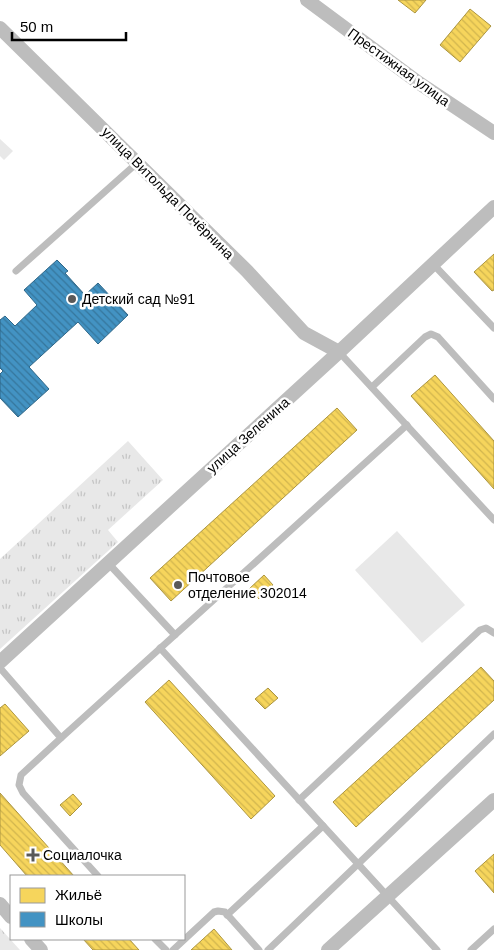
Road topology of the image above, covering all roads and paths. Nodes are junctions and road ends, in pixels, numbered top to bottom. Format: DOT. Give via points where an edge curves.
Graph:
graph roads {
  1 [pos="307,0"];
  2 [pos="0,28"];
  3 [pos="494,132"];
  4 [pos="137,163"];
  5 [pos="494,207"];
  6 [pos="434,264"];
  7 [pos="16,271"];
  8 [pos="494,328"];
  9 [pos="339,352"];
  10 [pos="372,387"];
  11 [pos="494,399"];
  12 [pos="407,425"];
  13 [pos="494,520"];
  14 [pos="108,564"];
  15 [pos="494,633"];
  16 [pos="175,635"];
  17 [pos="160,648"];
  18 [pos="0,662"];
  19 [pos="0,668"];
  20 [pos="494,734"];
  21 [pos="61,738"];
  22 [pos="299,800"];
  23 [pos="494,800"];
  24 [pos="323,826"];
  25 [pos="359,863"];
  26 [pos="97,875"];
  27 [pos="387,896"];
  28 [pos="0,904"];
  29 [pos="227,915"];
  30 [pos="10,916"];
  31 [pos="494,929"];
  32 [pos="32,940"];
  33 [pos="156,940"];
  34 [pos="185,940"];
  35 [pos="185,940"];
  36 [pos="329,949"];
  37 [pos="42,950"];
  38 [pos="166,950"];
  39 [pos="174,950"];
  40 [pos="259,950"];
  41 [pos="268,950"];
  42 [pos="436,950"];
  43 [pos="471,950"];
  1 -- 3 [label="street, Престижная улица" via="419,84"];
  2 -- 4 [label="street, улица Витольда Почёрнина"];
  4 -- 7 [label="lane"];
  4 -- 9 [label="street, улица Витольда Почёрнина" via="247,271 304,333"];
  5 -- 6 [label="street, улица Зеленина"];
  6 -- 8 [label="lane"];
  6 -- 9 [label="street, улица Зеленина"];
  9 -- 10 [label="lane"];
  9 -- 14 [label="street, улица Зеленина"];
  10 -- 11 [label="lane" via="431,334 438,337"];
  10 -- 12 [label="lane"];
  12 -- 13 [label="lane"];
  12 -- 16 [label="lane"];
  14 -- 16 [label="lane"];
  14 -- 18 [label="street, улица Зеленина"];
  15 -- 22 [label="lane" via="486,628 480,630"];
  16 -- 17 [label="lane"];
  17 -- 21 [label="lane"];
  17 -- 22 [label="lane"];
  19 -- 21 [label="lane"];
  20 -- 25 [label="lane"];
  21 -- 26 [label="lane" via="21,775 19,784 23,793"];
  22 -- 24 [label="lane"];
  23 -- 27 [label="street"];
  24 -- 25 [label="lane"];
  24 -- 29 [label="lane"];
  25 -- 27 [label="lane"];
  25 -- 41 [label="lane"];
  27 -- 36 [label="street"];
  27 -- 42 [label="lane"];
  28 -- 30 [label="street"];
  29 -- 35 [label="lane" via="214,912"];
  29 -- 40 [label="lane"];
  31 -- 43 [label="lane"];
  32 -- 37 [label="street"];
  33 -- 38 [label="lane"];
  34 -- 39 [label="lane"];
}
